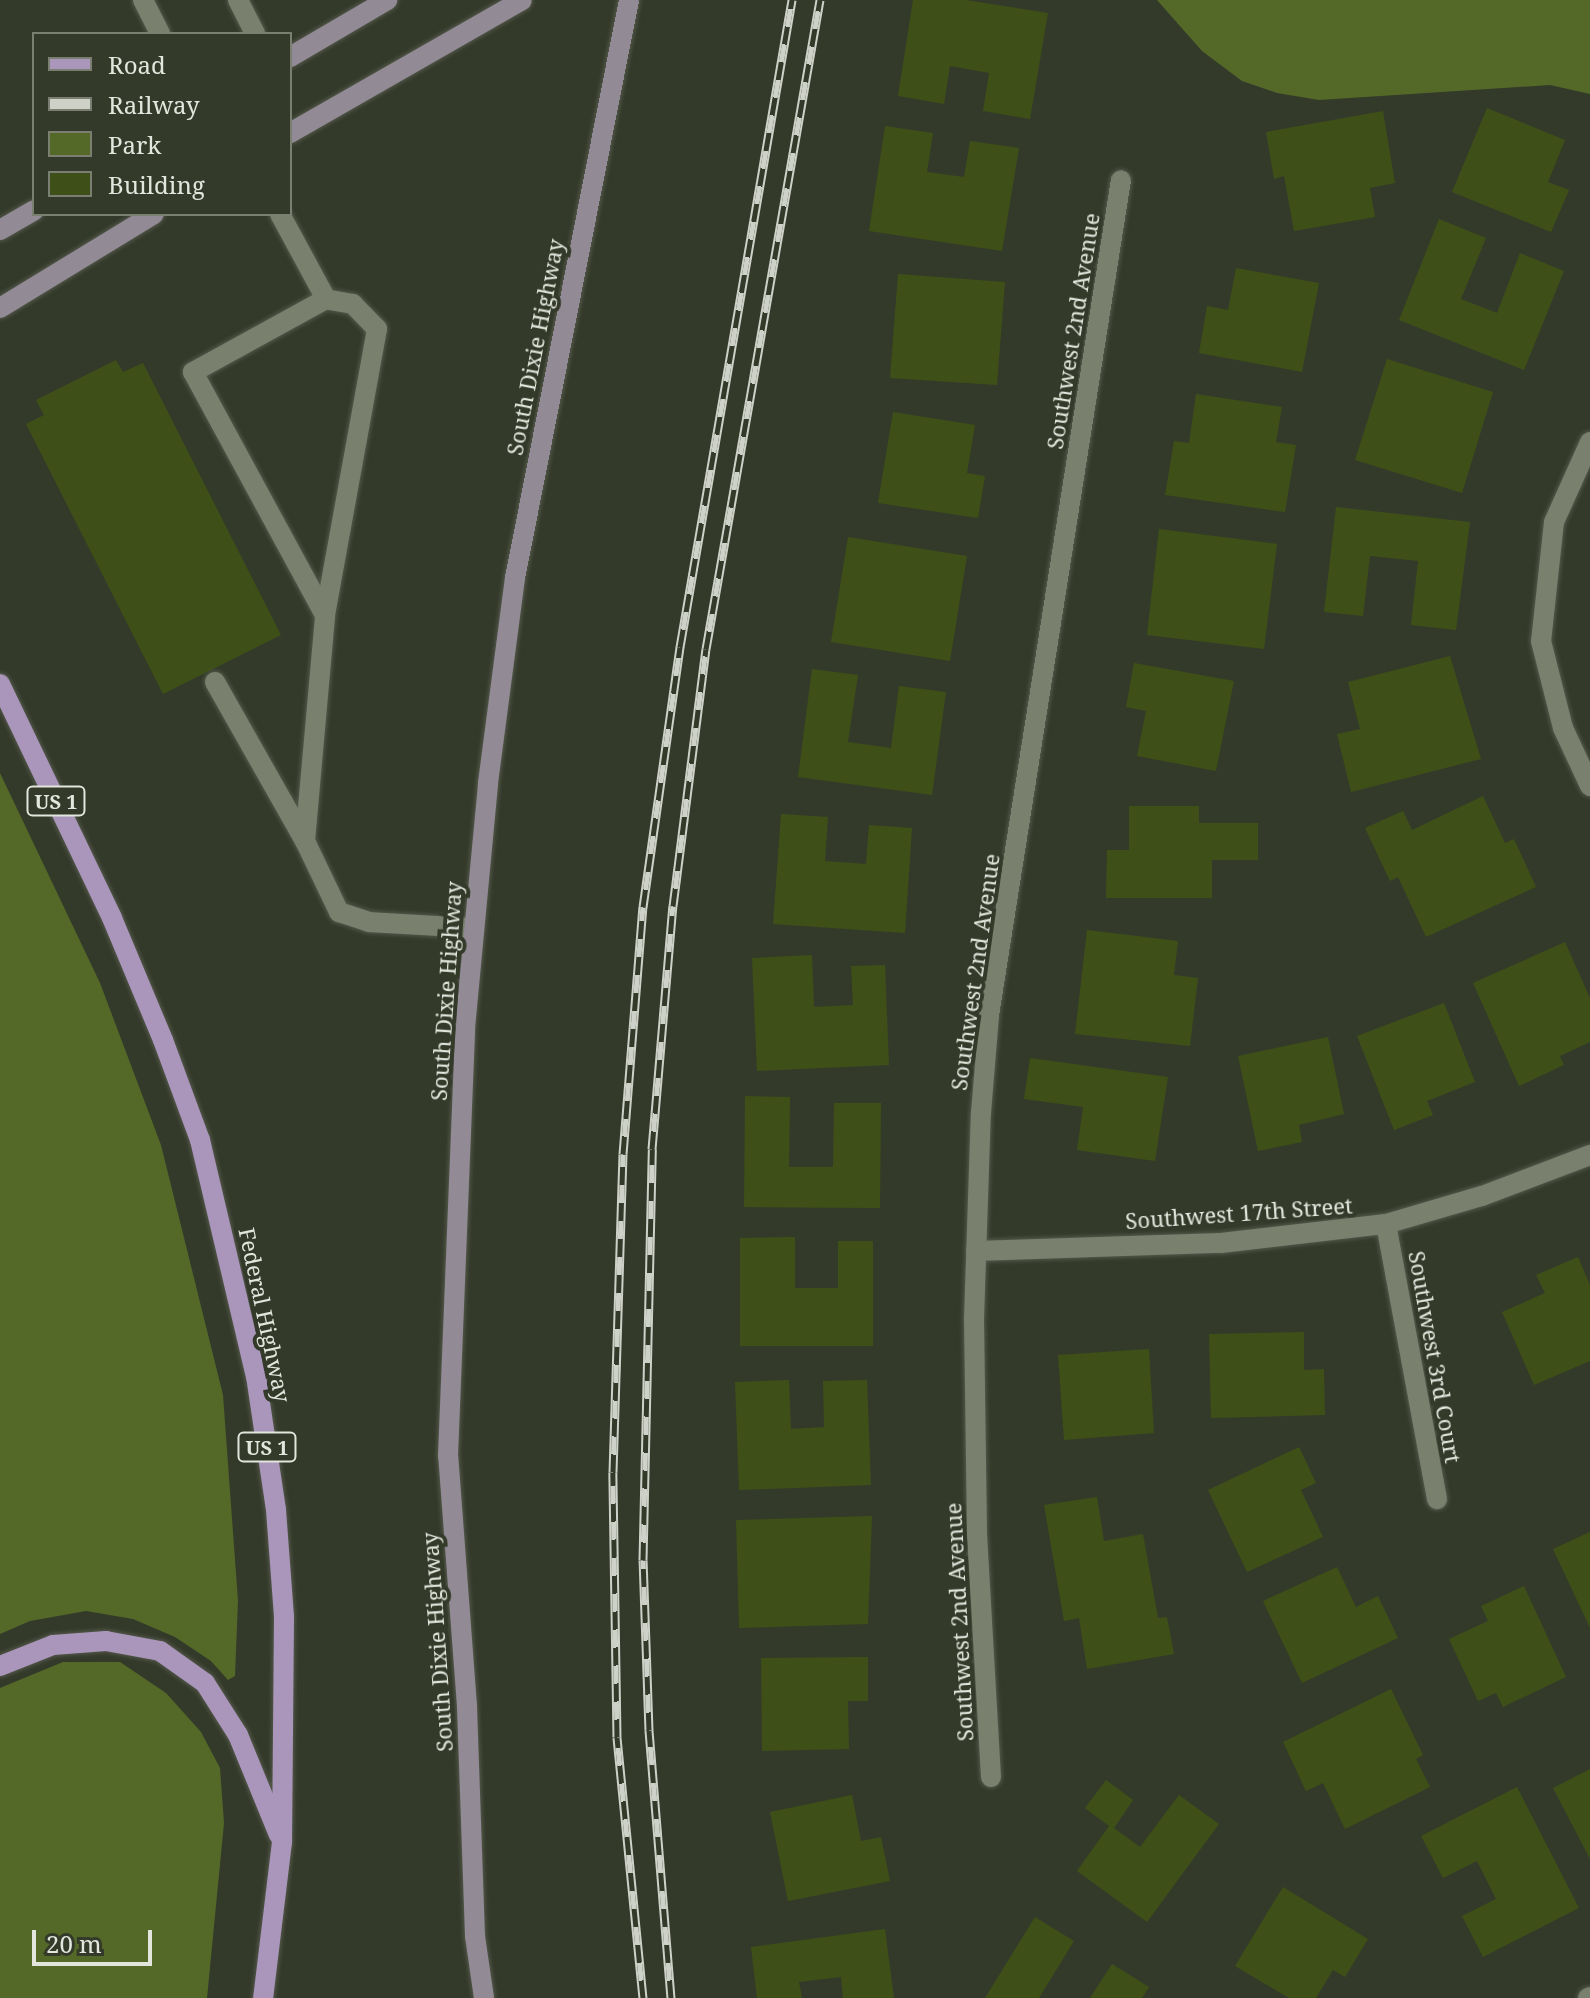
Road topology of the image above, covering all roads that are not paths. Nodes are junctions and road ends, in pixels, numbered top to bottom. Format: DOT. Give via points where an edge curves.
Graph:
graph roads {
  1 [pos="143,0"];
  2 [pos="238,0"];
  3 [pos="387,0"];
  4 [pos="522,0"];
  5 [pos="629,0"];
  6 [pos="159,32"];
  7 [pos="254,32"];
  8 [pos="292,56"];
  9 [pos="292,132"];
  10 [pos="1121,180"];
  11 [pos="32,211"];
  12 [pos="151,216"];
  13 [pos="281,216"];
  14 [pos="0,230"];
  15 [pos="326,299"];
  16 [pos="0,308"];
  17 [pos="1590,442"];
  18 [pos="325,615"];
  19 [pos="215,682"];
  20 [pos="0,684"];
  21 [pos="1590,786"];
  22 [pos="305,841"];
  23 [pos="474,928"];
  24 [pos="1590,1155"];
  25 [pos="1386,1224"];
  26 [pos="976,1251"];
  27 [pos="1437,1499"];
  28 [pos="0,1666"];
  29 [pos="991,1777"];
  30 [pos="282,1842"];
  31 [pos="263,1998"];
  32 [pos="484,1998"];
  1 -- 6 [label="street"];
  2 -- 7 [label="street"];
  3 -- 8 [label="main road"];
  4 -- 9 [label="main road"];
  5 -- 23 [label="main road, South Dixie Highway" via="515,578"];
  10 -- 26 [label="street, Southwest 2nd Avenue" via="989,1015"];
  11 -- 14 [label="main road"];
  12 -- 16 [label="main road"];
  13 -- 15 [label="street"];
  15 -- 18 [label="street" via="353,304 377,329"];
  15 -- 18 [label="street" via="193,372"];
  17 -- 21 [label="street" via="1554,522 1541,641 1563,728"];
  18 -- 22 [label="street"];
  19 -- 22 [label="street"];
  20 -- 30 [label="main road, Federal Highway / US 1" via="112,918 163,1040 200,1140 235,1271 276,1510 284,1617"];
  22 -- 23 [label="street" via="339,912 369,922"];
  23 -- 32 [label="main road, South Dixie Highway" via="465,1028 448,1456 467,1706 475,1936"];
  24 -- 25 [label="street, Southwest 17th Street" via="1482,1196"];
  25 -- 26 [label="street, Southwest 17th Street" via="1221,1243"];
  25 -- 27 [label="street, Southwest 3rd Court"];
  26 -- 29 [label="street, Southwest 2nd Avenue" via="977,1533"];
  28 -- 30 [label="main road" via="53,1645 106,1641 160,1651 205,1683 238,1735"];
  30 -- 31 [label="main road, Federal Highway / US 1"];
}
